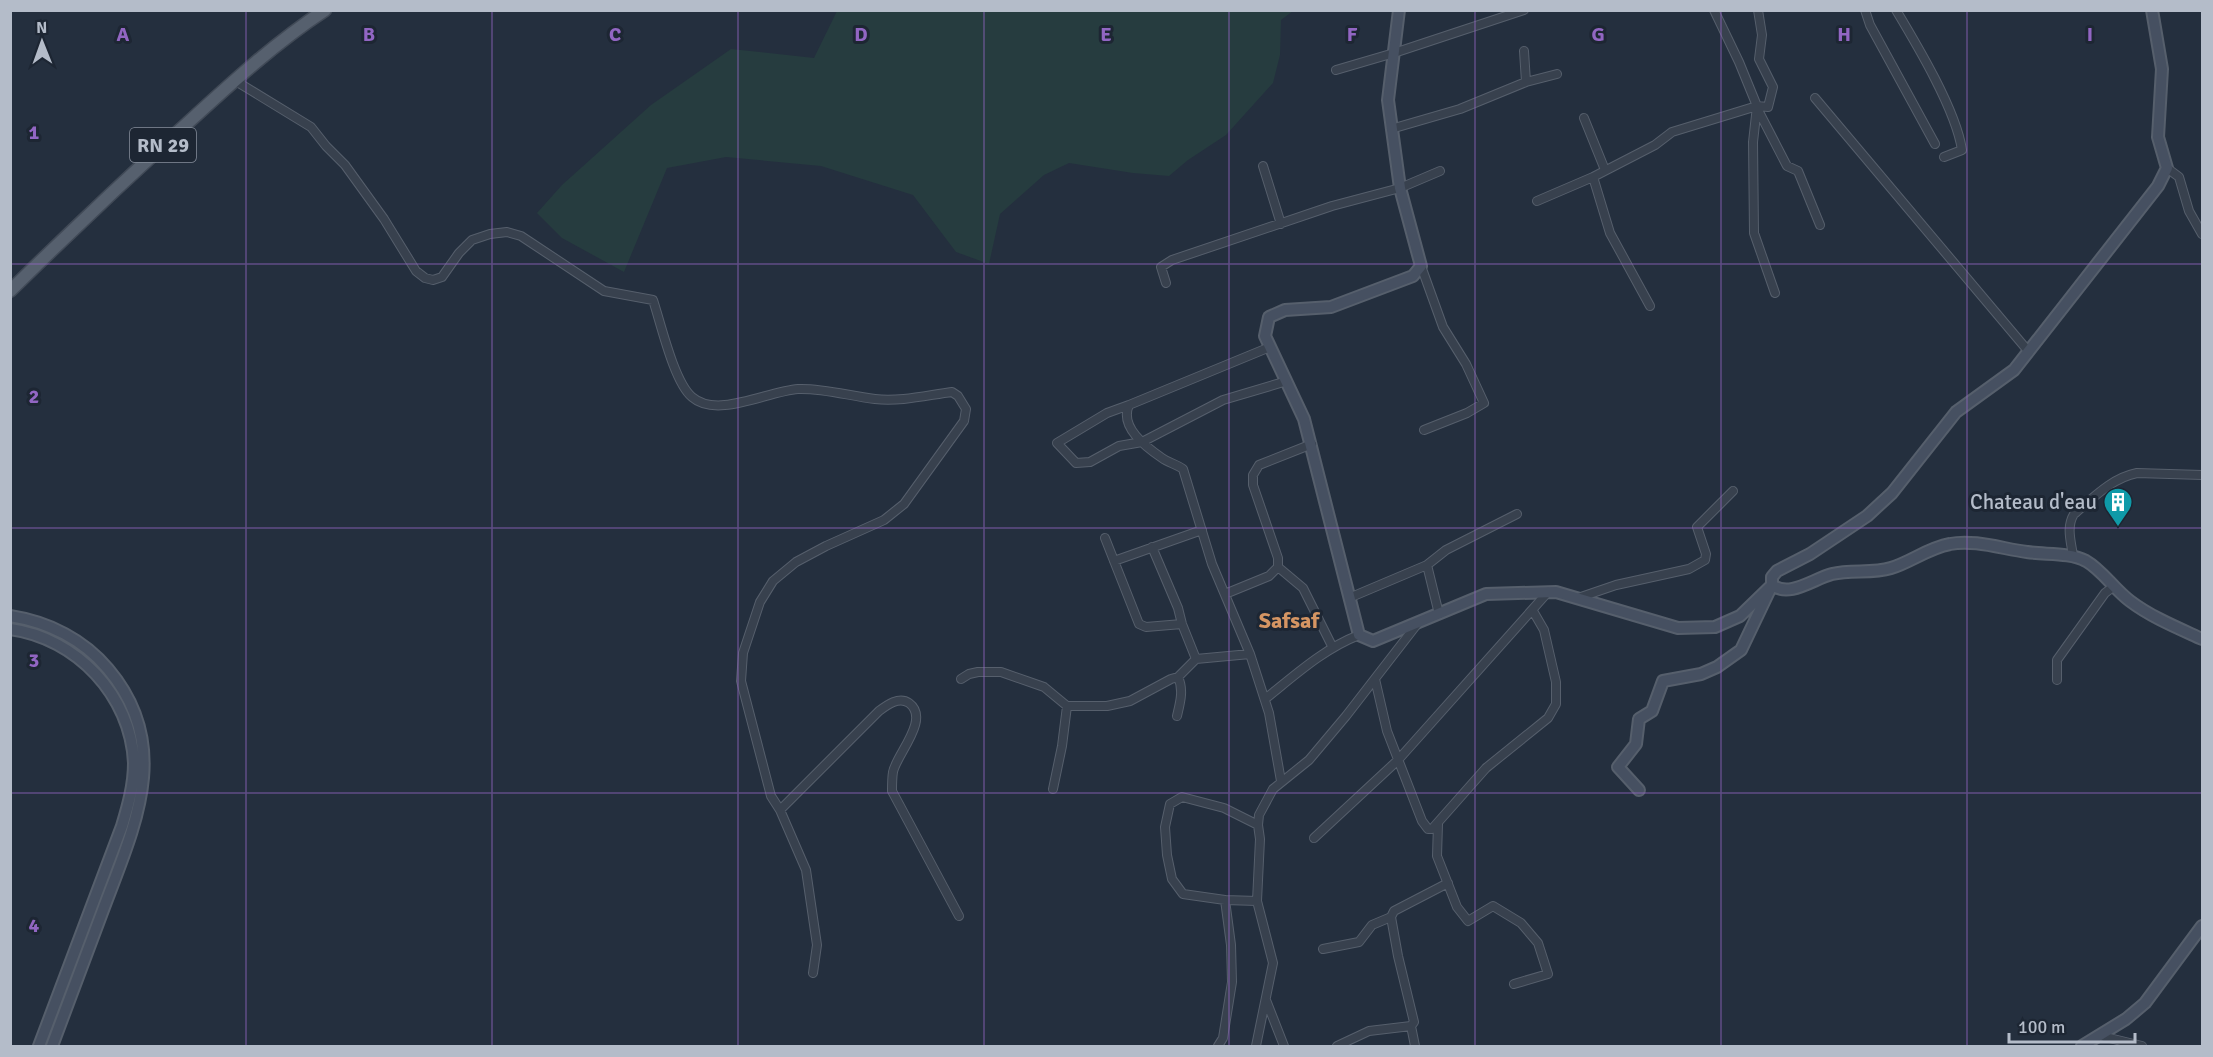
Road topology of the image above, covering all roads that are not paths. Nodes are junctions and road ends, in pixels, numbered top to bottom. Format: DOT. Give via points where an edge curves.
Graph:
graph roads {
  1 [pos="326,10"];
  2 [pos="1399,10"];
  3 [pos="1524,10"];
  4 [pos="1714,10"];
  5 [pos="1758,10"];
  6 [pos="1864,10"];
  7 [pos="1896,10"];
  8 [pos="2152,10"];
  9 [pos="1524,51"];
  10 [pos="1394,53"];
  11 [pos="1336,70"];
  12 [pos="1557,74"];
  13 [pos="234,80"];
  14 [pos="1526,82"];
  15 [pos="1815,99"];
  16 [pos="1756,106"];
  17 [pos="1584,118"];
  18 [pos="1391,129"];
  19 [pos="1935,144"];
  20 [pos="1944,157"];
  21 [pos="1263,166"];
  22 [pos="2167,168"];
  23 [pos="1605,170"];
  24 [pos="1440,171"];
  25 [pos="1593,177"];
  26 [pos="1400,188"];
  27 [pos="1537,201"];
  28 [pos="1281,224"];
  29 [pos="1820,225"];
  30 [pos="2202,234"];
  31 [pos="1421,266"];
  32 [pos="1166,283"];
  33 [pos="10,291"];
  34 [pos="1775,293"];
  35 [pos="1650,306"];
  36 [pos="1270,347"];
  37 [pos="2029,352"];
  38 [pos="1287,381"];
  39 [pos="1129,405"];
  40 [pos="1424,430"];
  41 [pos="1142,442"];
  42 [pos="1312,444"];
  43 [pos="2202,475"];
  44 [pos="1733,491"];
  45 [pos="1517,514"];
  46 [pos="1202,530"];
  47 [pos="1105,538"];
  48 [pos="1152,547"];
  49 [pos="2073,556"];
  50 [pos="1114,561"];
  51 [pos="1427,565"];
  52 [pos="1278,567"];
  53 [pos="1772,585"];
  54 [pos="2114,587"];
  55 [pos="1548,592"];
  56 [pos="1225,594"];
  57 [pos="1349,598"];
  58 [pos="1578,598"];
  59 [pos="1533,611"];
  60 [pos="1439,614"];
  61 [pos="10,616"];
  62 [pos="1418,623"];
  63 [pos="1182,624"];
  64 [pos="10,629"];
  65 [pos="1359,635"];
  66 [pos="2202,639"];
  67 [pos="1333,648"];
  68 [pos="1250,654"];
  69 [pos="1196,658"];
  70 [pos="1178,677"];
  71 [pos="961,679"];
  72 [pos="1375,679"];
  73 [pos="2057,680"];
  74 [pos="1265,699"];
  75 [pos="1067,706"];
  76 [pos="1177,716"];
  77 [pos="1398,760"];
  78 [pos="1281,781"];
  79 [pos="1053,789"];
  80 [pos="1639,790"];
  81 [pos="780,810"];
  82 [pos="1438,824"];
  83 [pos="1258,825"];
  84 [pos="1314,838"];
  85 [pos="1448,883"];
  86 [pos="1225,900"];
  87 [pos="1257,901"];
  88 [pos="959,916"];
  89 [pos="1391,917"];
  90 [pos="2202,926"];
  91 [pos="1323,949"];
  92 [pos="813,973"];
  93 [pos="1514,984"];
  94 [pos="1265,998"];
  95 [pos="1411,1026"];
  96 [pos="2101,1036"];
  97 [pos="39,1047"];
  98 [pos="52,1047"];
  99 [pos="1218,1047"];
  100 [pos="1256,1047"];
  101 [pos="1284,1047"];
  102 [pos="1336,1047"];
  103 [pos="1415,1047"];
  104 [pos="2082,1047"];
  105 [pos="2142,1047"];
  1 -- 13 [label="main road, RN 29"];
  2 -- 10 [label="main road"];
  3 -- 10 [label="street"];
  4 -- 16 [label="street"];
  5 -- 16 [label="street" via="1762,35 1759,59 1773,87 1768,107"];
  6 -- 19 [label="street"];
  7 -- 20 [label="street" via="1944,99 1960,139 1962,150"];
  8 -- 22 [label="main road" via="2163,69 2158,137"];
  9 -- 14 [label="street"];
  10 -- 11 [label="street"];
  10 -- 18 [label="main road" via="1388,100"];
  12 -- 14 [label="street"];
  13 -- 33 [label="main road, RN 29"];
  13 -- 81 [label="street" via="311,127 345,165 416,271 425,278 442,276 472,240 507,232 521,237 604,291 653,300 680,380 691,396 702,403 730,404 797,389 877,399 952,392 958,396 966,409 964,421 904,504 884,520 796,562 773,581 760,602 743,653 741,681 771,796"];
  14 -- 18 [label="street" via="1460,109"];
  15 -- 37 [label="street"];
  16 -- 23 [label="street" via="1672,132"];
  16 -- 29 [label="street" via="1787,166 1798,171"];
  16 -- 34 [label="street" via="1754,233"];
  17 -- 23 [label="street"];
  18 -- 26 [label="main road"];
  21 -- 28 [label="street"];
  22 -- 30 [label="street" via="2179,177 2189,211"];
  22 -- 37 [label="main road" via="2158,186"];
  23 -- 25 [label="street"];
  24 -- 26 [label="street"];
  25 -- 27 [label="street"];
  25 -- 35 [label="street" via="1610,233"];
  26 -- 28 [label="street"];
  26 -- 31 [label="main road"];
  28 -- 32 [label="street" via="1172,260 1161,267"];
  31 -- 36 [label="main road" via="1413,276 1331,308 1285,310 1269,317 1265,336"];
  31 -- 40 [label="street" via="1443,327 1484,403"];
  36 -- 38 [label="main road"];
  36 -- 39 [label="street"];
  37 -- 53 [label="main road" via="2007,376 1956,412 1892,492 1867,516 1819,549 1777,571"];
  38 -- 41 [label="street" via="1223,400"];
  38 -- 42 [label="main road"];
  39 -- 41 [label="street" via="1129,424"];
  39 -- 41 [label="street" via="1057,442 1076,463 1090,462 1119,446"];
  41 -- 46 [label="street" via="1183,469"];
  42 -- 52 [label="street" via="1259,465 1253,475"];
  42 -- 57 [label="main road"];
  43 -- 49 [label="street" via="2137,473 2113,482 2070,520"];
  44 -- 58 [label="street" via="1698,527 1705,560 1689,569"];
  45 -- 51 [label="street" via="1446,550"];
  46 -- 48 [label="street"];
  46 -- 56 [label="street"];
  47 -- 50 [label="street"];
  48 -- 50 [label="street"];
  48 -- 63 [label="street" via="1179,608"];
  49 -- 53 [label="main road" via="1952,543 1891,569 1834,573 1786,590"];
  49 -- 54 [label="main road" via="2085,560"];
  50 -- 63 [label="street" via="1139,624"];
  51 -- 57 [label="street"];
  51 -- 60 [label="street"];
  52 -- 56 [label="street" via="1269,576"];
  52 -- 67 [label="street" via="1303,588"];
  53 -- 58 [label="main road" via="1740,616 1715,627 1678,628"];
  53 -- 80 [label="main road" via="1741,650 1701,674 1663,681 1652,711 1639,719 1636,744 1618,767"];
  54 -- 66 [label="main road" via="2147,612"];
  54 -- 73 [label="street" via="2105,592 2057,660"];
  55 -- 58 [label="main road"];
  55 -- 59 [label="street"];
  55 -- 60 [label="main road" via="1486,594"];
  56 -- 68 [label="street"];
  57 -- 65 [label="main road"];
  59 -- 77 [label="street"];
  59 -- 82 [label="street" via="1544,630 1556,682 1556,704 1548,718 1486,768"];
  60 -- 62 [label="main road"];
  61 -- 98 [label="main road" via="45,624 84,646 101,661 128,698 143,740 143,788 134,829"];
  62 -- 65 [label="main road" via="1373,641"];
  62 -- 72 [label="street"];
  63 -- 69 [label="street"];
  64 -- 97 [label="main road" via="59,645 93,670 107,686 126,723 134,765 122,826"];
  65 -- 67 [label="street"];
  67 -- 74 [label="street"];
  68 -- 69 [label="street"];
  68 -- 74 [label="street"];
  69 -- 70 [label="street"];
  70 -- 75 [label="street" via="1130,701 1107,706"];
  70 -- 76 [label="street" via="1181,698"];
  71 -- 75 [label="street" via="978,672 1001,672 1044,687"];
  72 -- 77 [label="street"];
  72 -- 78 [label="street" via="1308,760"];
  74 -- 78 [label="street"];
  75 -- 79 [label="street"];
  77 -- 82 [label="street" via="1422,821 1428,829"];
  77 -- 84 [label="street"];
  78 -- 83 [label="street" via="1259,815"];
  81 -- 88 [label="street" via="879,711 901,700 909,703 916,713 915,728 893,771 892,791"];
  81 -- 92 [label="street" via="806,870 817,945"];
  82 -- 85 [label="street" via="1437,856"];
  83 -- 86 [label="street" via="1224,808 1182,797 1170,804 1165,827 1172,879 1183,894"];
  83 -- 87 [label="street"];
  85 -- 89 [label="street" via="1394,911"];
  85 -- 93 [label="street" via="1457,907 1468,921 1493,906 1521,923 1538,942 1548,974"];
  86 -- 87 [label="street"];
  86 -- 99 [label="street" via="1232,982"];
  87 -- 94 [label="street" via="1273,963"];
  89 -- 91 [label="street" via="1372,925 1359,942"];
  89 -- 95 [label="street" via="1414,1022"];
  90 -- 96 [label="main road" via="2145,1004"];
  94 -- 100 [label="street"];
  94 -- 101 [label="street"];
  95 -- 102 [label="street" via="1369,1031"];
  95 -- 103 [label="street"];
  96 -- 104 [label="main road"];
  96 -- 105 [label="street"];
}
